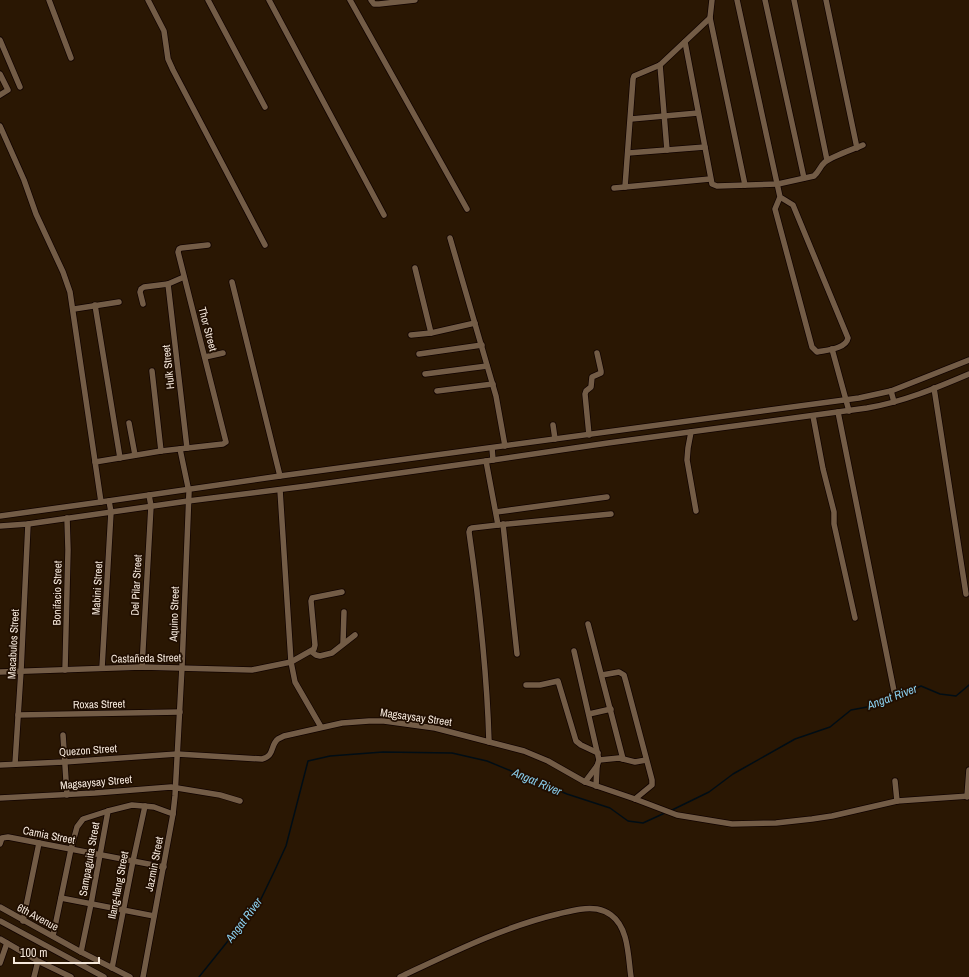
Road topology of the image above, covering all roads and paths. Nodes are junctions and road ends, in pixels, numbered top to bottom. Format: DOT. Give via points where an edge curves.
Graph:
graph roads {
  1 [pos="49,0"];
  2 [pos="148,0"];
  3 [pos="208,0"];
  4 [pos="269,0"];
  5 [pos="350,0"];
  6 [pos="371,0"];
  7 [pos="415,0"];
  8 [pos="712,0"];
  9 [pos="737,0"];
  10 [pos="765,0"];
  11 [pos="794,0"];
  12 [pos="826,0"];
  13 [pos="710,18"];
  14 [pos="0,40"];
  15 [pos="685,42"];
  16 [pos="72,58"];
  17 [pos="660,65"];
  18 [pos="0,74"];
  19 [pos="20,87"];
  20 [pos="0,95"];
  21 [pos="265,107"];
  22 [pos="698,113"];
  23 [pos="663,117"];
  24 [pos="631,119"];
  25 [pos="0,126"];
  26 [pos="863,146"];
  27 [pos="704,147"];
  28 [pos="857,148"];
  29 [pos="667,150"];
  30 [pos="628,153"];
  31 [pos="827,160"];
  32 [pos="804,178"];
  33 [pos="710,179"];
  34 [pos="778,184"];
  35 [pos="745,185"];
  36 [pos="625,187"];
  37 [pos="614,188"];
  38 [pos="780,197"];
  39 [pos="467,209"];
  40 [pos="384,215"];
  41 [pos="450,238"];
  42 [pos="208,245"];
  43 [pos="265,245"];
  44 [pos="415,268"];
  45 [pos="184,277"];
  46 [pos="232,282"];
  47 [pos="168,284"];
  48 [pos="119,302"];
  49 [pos="143,304"];
  50 [pos="95,305"];
  51 [pos="74,310"];
  52 [pos="475,323"];
  53 [pos="431,333"];
  54 [pos="411,335"];
  55 [pos="482,345"];
  56 [pos="832,349"];
  57 [pos="223,353"];
  58 [pos="597,353"];
  59 [pos="419,354"];
  60 [pos="205,357"];
  61 [pos="969,360"];
  62 [pos="487,366"];
  63 [pos="152,371"];
  64 [pos="425,374"];
  65 [pos="969,374"];
  66 [pos="493,384"];
  67 [pos="934,388"];
  68 [pos="437,391"];
  69 [pos="893,396"];
  70 [pos="847,400"];
  71 [pos="849,410"];
  72 [pos="838,412"];
  73 [pos="813,416"];
  74 [pos="754,418"];
  75 [pos="719,422"];
  76 [pos="129,423"];
  77 [pos="553,425"];
  78 [pos="691,432"];
  79 [pos="589,435"];
  80 [pos="607,438"];
  81 [pos="555,439"];
  82 [pos="505,446"];
  83 [pos="187,448"];
  84 [pos="180,449"];
  85 [pos="492,449"];
  86 [pos="161,451"];
  87 [pos="135,455"];
  88 [pos="120,458"];
  89 [pos="493,458"];
  90 [pos="486,461"];
  91 [pos="95,462"];
  92 [pos="280,476"];
  93 [pos="214,487"];
  94 [pos="280,490"];
  95 [pos="188,495"];
  96 [pos="149,496"];
  97 [pos="215,496"];
  98 [pos="607,497"];
  99 [pos="101,502"];
  100 [pos="151,505"];
  101 [pos="110,506"];
  102 [pos="696,511"];
  103 [pos="496,512"];
  104 [pos="62,514"];
  105 [pos="611,514"];
  106 [pos="0,516"];
  107 [pos="28,524"];
  108 [pos="500,525"];
  109 [pos="0,526"];
  110 [pos="342,592"];
  111 [pos="966,594"];
  112 [pos="344,612"];
  113 [pos="855,618"];
  114 [pos="588,624"];
  115 [pos="355,635"];
  116 [pos="343,643"];
  117 [pos="574,651"];
  118 [pos="312,652"];
  119 [pos="517,654"];
  120 [pos="290,662"];
  121 [pos="142,667"];
  122 [pos="182,667"];
  123 [pos="102,668"];
  124 [pos="65,670"];
  125 [pos="21,671"];
  126 [pos="0,672"];
  127 [pos="602,675"];
  128 [pos="526,685"];
  129 [pos="894,691"];
  130 [pos="611,709"];
  131 [pos="180,712"];
  132 [pos="589,714"];
  133 [pos="18,715"];
  134 [pos="321,727"];
  135 [pos="63,735"];
  136 [pos="489,742"];
  137 [pos="598,752"];
  138 [pos="177,754"];
  139 [pos="623,758"];
  140 [pos="599,760"];
  141 [pos="646,760"];
  142 [pos="64,762"];
  143 [pos="15,764"];
  144 [pos="0,765"];
  145 [pos="597,766"];
  146 [pos="969,770"];
  147 [pos="895,781"];
  148 [pos="585,782"];
  149 [pos="596,786"];
  150 [pos="175,787"];
  151 [pos="67,795"];
  152 [pos="968,796"];
  153 [pos="0,798"];
  154 [pos="635,799"];
  155 [pos="240,801"];
  156 [pos="897,801"];
  157 [pos="145,806"];
  158 [pos="108,810"];
  159 [pos="173,814"];
  160 [pos="1,841"];
  161 [pos="39,843"];
  162 [pos="71,849"];
  163 [pos="100,855"];
  164 [pos="133,861"];
  165 [pos="164,867"];
  166 [pos="61,898"];
  167 [pos="91,904"];
  168 [pos="0,907"];
  169 [pos="123,910"];
  170 [pos="154,916"];
  171 [pos="0,921"];
  172 [pos="23,921"];
  173 [pos="53,936"];
  174 [pos="0,940"];
  175 [pos="7,943"];
  176 [pos="80,952"];
  177 [pos="38,961"];
  178 [pos="0,963"];
  179 [pos="112,968"];
  180 [pos="34,977"];
  181 [pos="71,977"];
  182 [pos="104,977"];
  183 [pos="130,977"];
  184 [pos="143,977"];
  185 [pos="400,977"];
  186 [pos="631,977"];
  1 -- 16 [label="street"];
  2 -- 43 [label="street" via="164,31 168,59 173,70"];
  3 -- 21 [label="street"];
  4 -- 40 [label="street"];
  5 -- 39 [label="street"];
  6 -- 7 [label="street" via="374,4 380,4"];
  8 -- 13 [label="street"];
  9 -- 34 [label="street"];
  10 -- 32 [label="street"];
  11 -- 31 [label="street"];
  12 -- 28 [label="street"];
  13 -- 15 [label="street"];
  13 -- 35 [label="street"];
  14 -- 19 [label="street"];
  15 -- 17 [label="street"];
  15 -- 22 [label="street"];
  17 -- 23 [label="street"];
  17 -- 24 [label="street" via="634,76"];
  18 -- 20 [label="street" via="8,90"];
  22 -- 23 [label="street"];
  22 -- 27 [label="street"];
  23 -- 24 [label="street"];
  23 -- 29 [label="street"];
  24 -- 30 [label="street"];
  25 -- 51 [label="street" via="63,272"];
  26 -- 28 [label="street"];
  27 -- 29 [label="street"];
  27 -- 33 [label="street"];
  28 -- 31 [label="street"];
  29 -- 30 [label="street"];
  30 -- 36 [label="street"];
  31 -- 32 [label="street" via="814,176"];
  32 -- 34 [label="street"];
  33 -- 35 [label="street" via="716,186"];
  33 -- 36 [label="street"];
  34 -- 35 [label="street"];
  34 -- 38 [label="street"];
  36 -- 37 [label="street"];
  38 -- 56 [label="street" via="775,209 812,347 817,352"];
  38 -- 56 [label="street" via="793,205 848,338 845,344"];
  41 -- 52 [label="street"];
  42 -- 45 [label="street, Thor Street" via="179,250"];
  44 -- 53 [label="street"];
  45 -- 47 [label="street"];
  45 -- 60 [label="street, Thor Street"];
  46 -- 92 [label="street"];
  47 -- 49 [label="street" via="141,289"];
  47 -- 83 [label="street, Hulk Street"];
  48 -- 50 [label="street"];
  50 -- 51 [label="street"];
  50 -- 88 [label="street"];
  51 -- 91 [label="street"];
  52 -- 53 [label="street"];
  52 -- 55 [label="street"];
  53 -- 54 [label="street"];
  55 -- 59 [label="street"];
  55 -- 62 [label="street"];
  56 -- 70 [label="street"];
  57 -- 60 [label="street"];
  58 -- 79 [label="street" via="602,371 592,377 591,387 585,394"];
  60 -- 83 [label="street, Thor Street" via="226,442"];
  61 -- 69 [label="street"];
  62 -- 64 [label="street"];
  62 -- 66 [label="street"];
  63 -- 86 [label="street"];
  65 -- 67 [label="street"];
  66 -- 68 [label="street"];
  66 -- 82 [label="street"];
  67 -- 69 [label="street"];
  67 -- 111 [label="street"];
  69 -- 70 [label="street"];
  69 -- 71 [label="street"];
  70 -- 71 [label="street"];
  70 -- 74 [label="street"];
  71 -- 72 [label="street"];
  72 -- 73 [label="street"];
  72 -- 129 [label="street"];
  73 -- 74 [label="street"];
  73 -- 113 [label="street"];
  74 -- 75 [label="street"];
  74 -- 75 [label="street"];
  75 -- 78 [label="street"];
  75 -- 80 [label="street"];
  76 -- 87 [label="street"];
  77 -- 81 [label="street"];
  78 -- 80 [label="street"];
  78 -- 102 [label="street" via="687,460"];
  79 -- 80 [label="street"];
  79 -- 81 [label="street"];
  80 -- 89 [label="street"];
  81 -- 82 [label="street"];
  82 -- 85 [label="street"];
  83 -- 84 [label="street"];
  84 -- 86 [label="street"];
  84 -- 95 [label="street, Aquino Street"];
  85 -- 89 [label="street"];
  85 -- 92 [label="street"];
  86 -- 87 [label="street"];
  87 -- 88 [label="street"];
  88 -- 91 [label="street"];
  89 -- 90 [label="street"];
  90 -- 94 [label="street"];
  90 -- 103 [label="street"];
  91 -- 99 [label="street"];
  92 -- 93 [label="street"];
  93 -- 95 [label="street"];
  93 -- 97 [label="street"];
  94 -- 97 [label="street"];
  94 -- 120 [label="street"];
  95 -- 96 [label="street"];
  95 -- 97 [label="street"];
  95 -- 100 [label="street"];
  95 -- 122 [label="street, Aquino Street"];
  96 -- 100 [label="street, Del Pilar Street"];
  96 -- 101 [label="street"];
  98 -- 103 [label="street"];
  99 -- 101 [label="street"];
  99 -- 104 [label="street"];
  100 -- 101 [label="street"];
  100 -- 121 [label="street, Del Pilar Street"];
  101 -- 104 [label="street"];
  101 -- 123 [label="street, Mabini Street"];
  103 -- 108 [label="street"];
  104 -- 106 [label="street"];
  104 -- 107 [label="street"];
  104 -- 124 [label="street, Bonifacio Street" via="68,550"];
  105 -- 108 [label="street"];
  107 -- 109 [label="street"];
  107 -- 125 [label="street, Macabulos Street"];
  108 -- 119 [label="street"];
  108 -- 136 [label="street" via="472,528 469,532 481,628"];
  110 -- 118 [label="street" via="312,598 315,645"];
  112 -- 116 [label="street"];
  114 -- 127 [label="street"];
  115 -- 116 [label="street"];
  116 -- 118 [label="street" via="336,652 326,655 316,656"];
  117 -- 132 [label="street"];
  118 -- 120 [label="street, Castañeda Street"];
  120 -- 122 [label="street, Castañeda Street" via="252,670"];
  120 -- 134 [label="street" via="295,682"];
  121 -- 122 [label="street, Castañeda Street"];
  121 -- 123 [label="street, Castañeda Street"];
  122 -- 131 [label="street, Aquino Street"];
  123 -- 124 [label="street, Castañeda Street"];
  124 -- 125 [label="street, Castañeda Street"];
  125 -- 126 [label="street, Castañeda Street"];
  125 -- 133 [label="street, Macabulos Street"];
  127 -- 130 [label="street"];
  127 -- 141 [label="street" via="622,672 624,675"];
  128 -- 137 [label="street" via="558,681 576,741"];
  130 -- 132 [label="street"];
  130 -- 139 [label="street"];
  131 -- 133 [label="street, Roxas Street"];
  131 -- 138 [label="street, Aquino Street"];
  132 -- 137 [label="street"];
  133 -- 143 [label="street, Macabulos Street"];
  134 -- 136 [label="street, Magsaysay Street" via="358,721 384,721 435,728"];
  134 -- 138 [label="street, Magsaysay Street" via="278,739 271,754 262,760"];
  135 -- 142 [label="street"];
  136 -- 148 [label="street, Magsaysay Street" via="533,754"];
  137 -- 140 [label="street"];
  138 -- 142 [label="street, Quezon Street"];
  138 -- 150 [label="street, Jazmin Street"];
  139 -- 140 [label="street"];
  139 -- 141 [label="street" via="636,762"];
  140 -- 145 [label="street"];
  141 -- 154 [label="street" via="652,785"];
  142 -- 143 [label="street, Quezon Street"];
  142 -- 151 [label="street"];
  143 -- 144 [label="street, Quezon Street"];
  145 -- 148 [label="street"];
  145 -- 149 [label="street"];
  146 -- 152 [label="street"];
  147 -- 156 [label="street"];
  148 -- 149 [label="street, Magsaysay Street"];
  149 -- 154 [label="street, Magsaysay Street"];
  150 -- 151 [label="street, Magsaysay Street"];
  150 -- 155 [label="street, Magsaysay Street"];
  150 -- 159 [label="street, Jazmin Street"];
  151 -- 153 [label="street, Magsaysay Street"];
  152 -- 156 [label="street, Magsaysay Street"];
  154 -- 156 [label="street, Magsaysay Street" via="677,815 732,824 776,823 832,816"];
  157 -- 158 [label="street, Sampaguita Street" via="132,805"];
  157 -- 159 [label="street, Sampaguita Street"];
  157 -- 164 [label="street, Ilang-Ilang Street"];
  158 -- 162 [label="street" via="82,819"];
  158 -- 163 [label="street, Sampaguita Street"];
  159 -- 165 [label="street, Jazmin Street"];
  160 -- 161 [label="street, Camia Street" via="8,837"];
  161 -- 162 [label="street, Camia Street"];
  161 -- 172 [label="street"];
  162 -- 163 [label="street, Camia Street"];
  162 -- 166 [label="street"];
  163 -- 164 [label="street, Camia Street"];
  163 -- 167 [label="street, Sampaguita Street"];
  164 -- 165 [label="street, Camia Street"];
  164 -- 169 [label="street, Ilang-Ilang Street"];
  165 -- 170 [label="street, Jazmin Street"];
  166 -- 167 [label="street"];
  166 -- 173 [label="street"];
  167 -- 169 [label="street"];
  167 -- 176 [label="street, Sampaguita Street"];
  168 -- 172 [label="street, 6th Avenue"];
  169 -- 170 [label="street"];
  169 -- 179 [label="street, Ilang-Ilang Street"];
  170 -- 184 [label="street, Jazmin Street"];
  171 -- 182 [label="street"];
  172 -- 173 [label="street, 6th Avenue"];
  173 -- 176 [label="street, 6th Avenue"];
  174 -- 175 [label="street"];
  175 -- 177 [label="street"];
  175 -- 178 [label="street"];
  176 -- 179 [label="street, 6th Avenue"];
  177 -- 180 [label="street"];
  177 -- 181 [label="street"];
  179 -- 183 [label="street, 6th Avenue"];
  185 -- 186 [label="street" via="513,927 583,909 602,910 621,926"];
}
